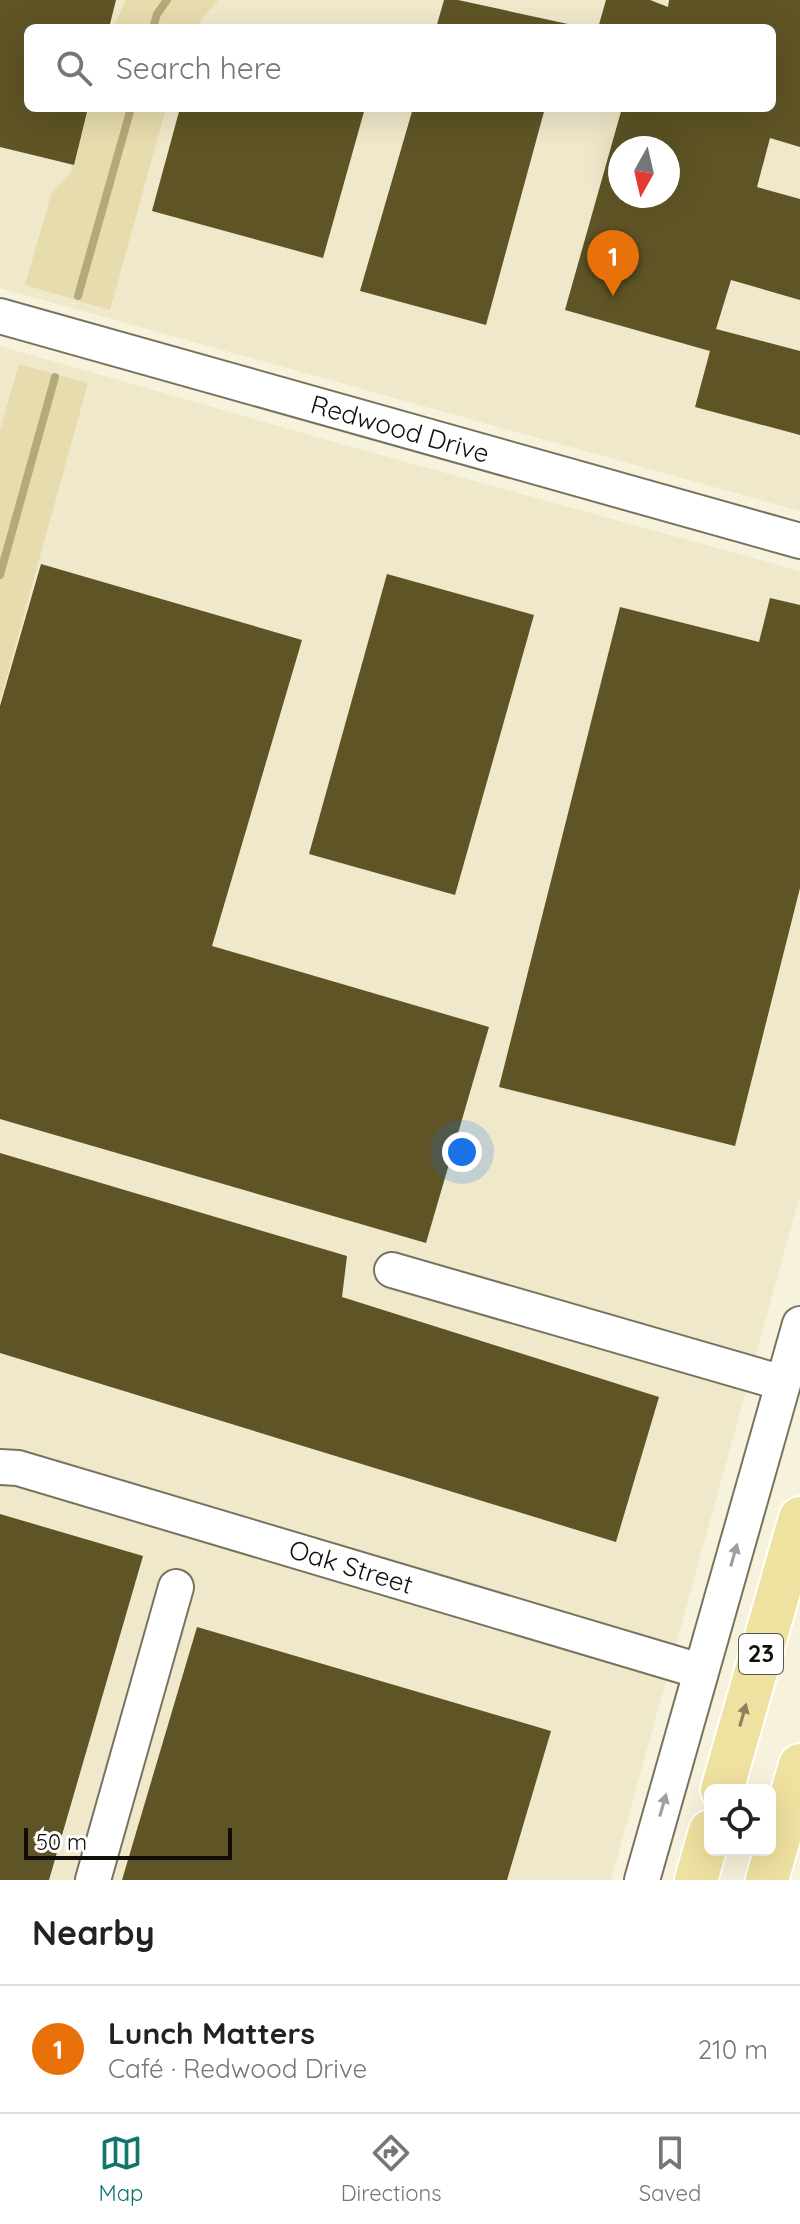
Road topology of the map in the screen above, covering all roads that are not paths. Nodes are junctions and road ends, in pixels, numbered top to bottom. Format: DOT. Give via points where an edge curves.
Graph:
graph roads {
  1 [pos="0,316"];
  2 [pos="800,541"];
  3 [pos="392,1270"];
  4 [pos="800,1324"];
  5 [pos="783,1383"];
  6 [pos="0,1467"];
  7 [pos="800,1518"];
  8 [pos="176,1587"];
  9 [pos="700,1671"];
  10 [pos="800,1765"];
  11 [pos="724,1784"];
  12 [pos="704,1852"];
  13 [pos="93,1880"];
  14 [pos="642,1880"];
  15 [pos="696,1880"];
  16 [pos="767,1880"];
  1 -- 2 [label="street, Redwood Drive"];
  3 -- 5 [label="street"];
  4 -- 5 [label="street"];
  9 -- 5 [label="street, one-way"];
  6 -- 9 [label="street, Oak Street" via="33,1472"];
  11 -- 7 [label="main road, 23, one-way"];
  8 -- 13 [label="street"];
  14 -- 9 [label="street, one-way"];
  10 -- 16 [label="main road"];
  12 -- 15 [label="main road"];
}
